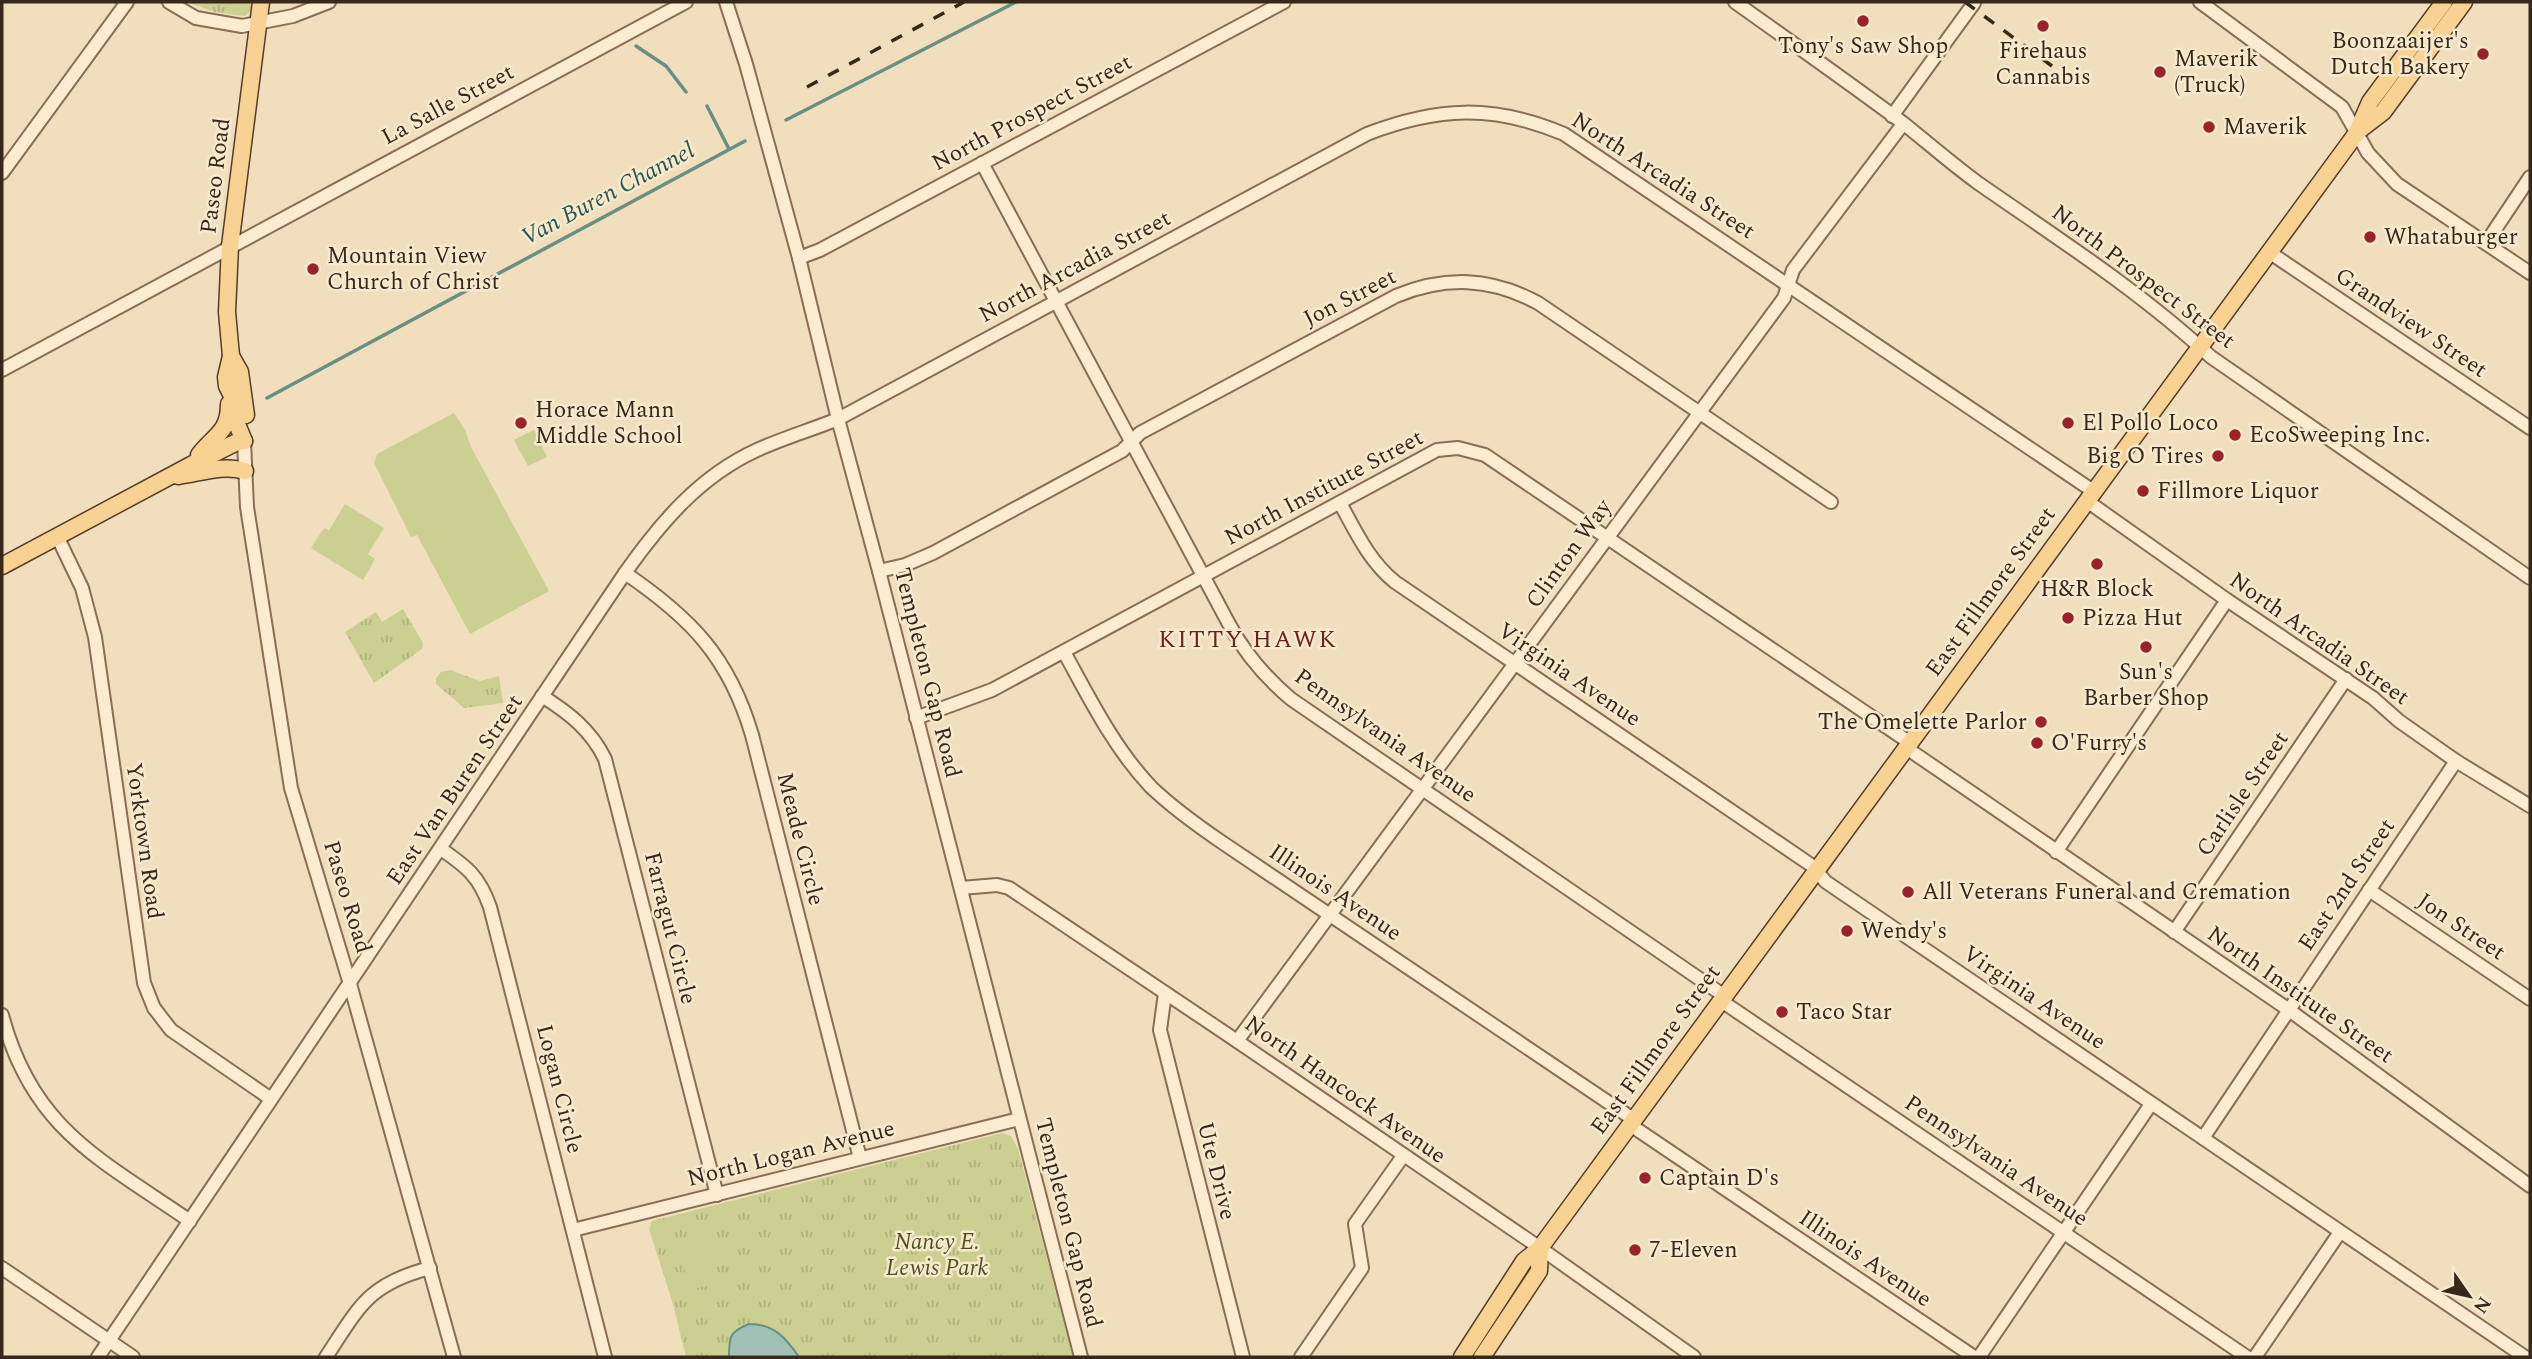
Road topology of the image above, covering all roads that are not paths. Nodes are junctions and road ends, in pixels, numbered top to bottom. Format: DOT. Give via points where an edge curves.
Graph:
graph roads {
  1 [pos="127,2"];
  2 [pos="169,2"];
  3 [pos="261,2"];
  4 [pos="329,2"];
  5 [pos="686,2"];
  6 [pos="726,2"];
  7 [pos="1284,2"];
  8 [pos="1735,2"];
  9 [pos="2200,2"];
  10 [pos="2444,2"];
  11 [pos="2464,2"];
  12 [pos="1974,3"];
  13 [pos="258,23"];
  14 [pos="1892,116"];
  15 [pos="1903,124"];
  16 [pos="2356,134"];
  17 [pos="982,163"];
  18 [pos="2,173"];
  19 [pos="2530,177"];
  20 [pos="2486,243"];
  21 [pos="230,246"];
  22 [pos="2269,252"];
  23 [pos="799,258"];
  24 [pos="2530,273"];
  25 [pos="1788,284"];
  26 [pos="1056,301"];
  27 [pos="2199,346"];
  28 [pos="231,356"];
  29 [pos="2,370"];
  30 [pos="227,386"];
  31 [pos="1700,411"];
  32 [pos="838,419"];
  33 [pos="2530,428"];
  34 [pos="244,441"];
  35 [pos="1131,442"];
  36 [pos="191,465"];
  37 [pos="245,471"];
  38 [pos="169,477"];
  39 [pos="2090,496"];
  40 [pos="1831,502"];
  41 [pos="1340,503"];
  42 [pos="57,536"];
  43 [pos="1607,538"];
  44 [pos="2,566"];
  45 [pos="879,571"];
  46 [pos="625,573"];
  47 [pos="2529,575"];
  48 [pos="1203,576"];
  49 [pos="2227,600"];
  50 [pos="1065,652"];
  51 [pos="1515,663"];
  52 [pos="2346,679"];
  53 [pos="542,696"];
  54 [pos="916,718"];
  55 [pos="1907,744"];
  56 [pos="2456,761"];
  57 [pos="1422,787"];
  58 [pos="2530,806"];
  59 [pos="441,849"];
  60 [pos="2056,852"];
  61 [pos="1816,870"];
  62 [pos="961,888"];
  63 [pos="2369,890"];
  64 [pos="1330,914"];
  65 [pos="2174,932"];
  66 [pos="350,984"];
  67 [pos="1165,993"];
  68 [pos="1722,997"];
  69 [pos="2530,999"];
  70 [pos="2289,1010"];
  71 [pos="2,1015"];
  72 [pos="1237,1041"];
  73 [pos="271,1099"];
  74 [pos="2151,1104"];
  75 [pos="1019,1119"];
  76 [pos="1631,1121"];
  77 [pos="2203,1138"];
  78 [pos="1403,1156"];
  79 [pos="860,1158"];
  80 [pos="2530,1186"];
  81 [pos="717,1195"];
  82 [pos="190,1221"];
  83 [pos="573,1230"];
  84 [pos="2063,1231"];
  85 [pos="2340,1232"];
  86 [pos="1540,1248"];
  87 [pos="2,1268"];
  88 [pos="430,1268"];
  89 [pos="109,1341"];
  90 [pos="99,1357"];
  91 [pos="133,1357"];
  92 [pos="326,1357"];
  93 [pos="454,1357"];
  94 [pos="605,1357"];
  95 [pos="1081,1357"];
  96 [pos="1243,1357"];
  97 [pos="1301,1357"];
  98 [pos="1462,1357"];
  99 [pos="1482,1357"];
  100 [pos="1694,1357"];
  101 [pos="1977,1357"];
  102 [pos="2247,1357"];
  103 [pos="2255,1357"];
  104 [pos="2525,1357"];
  1 -- 18 [label="street"];
  2 -- 13 [label="street" via="208,21 239,26"];
  3 -- 13 [label="main road, Paseo Road"];
  4 -- 13 [label="street"];
  5 -- 21 [label="street, La Salle Street"];
  6 -- 23 [label="street, Templeton Gap Road"];
  7 -- 17 [label="street, North Prospect Street"];
  8 -- 14 [label="street, North Prospect Street"];
  9 -- 16 [label="street" via="2342,107"];
  10 -- 16 [label="main road, East Fillmore Street" via="2370,102"];
  11 -- 16 [label="main road, East Fillmore Street" via="2383,112"];
  12 -- 14 [label="street"];
  13 -- 21 [label="main road, Paseo Road"];
  14 -- 15 [label="street, North Prospect Street"];
  15 -- 25 [label="street, Clinton Way" via="1793,270"];
  15 -- 27 [label="street, North Prospect Street"];
  16 -- 20 [label="street" via="2397,184"];
  16 -- 22 [label="main road, East Fillmore Street"];
  17 -- 23 [label="street, North Prospect Street"];
  17 -- 26 [label="street, Pennsylvania Avenue"];
  19 -- 20 [label="street"];
  20 -- 24 [label="street"];
  21 -- 28 [label="main road, Paseo Road" via="227,312"];
  21 -- 29 [label="street, La Salle Street"];
  22 -- 27 [label="main road, East Fillmore Street"];
  22 -- 33 [label="street, Grandview Street"];
  23 -- 32 [label="street, Templeton Gap Road"];
  25 -- 26 [label="street, North Arcadia Street" via="1564,134 1513,117 1449,111 1367,134"];
  25 -- 31 [label="street, Clinton Way" via="1785,296"];
  25 -- 39 [label="street, North Arcadia Street"];
  26 -- 32 [label="street, North Arcadia Street"];
  26 -- 35 [label="street, Pennsylvania Avenue"];
  27 -- 39 [label="main road, East Fillmore Street"];
  27 -- 47 [label="street, North Prospect Street"];
  28 -- 30 [label="main road, Paseo Road"];
  28 -- 34 [label="main road, Paseo Road" via="240,372 247,421"];
  30 -- 34 [label="main road, Paseo Road"];
  30 -- 36 [label="main road" via="230,406 226,425"];
  31 -- 35 [label="street, Jon Street" via="1526,296 1501,286 1457,281 1396,296 1140,433"];
  31 -- 40 [label="street, Jon Street"];
  31 -- 43 [label="street, Clinton Way"];
  32 -- 45 [label="street, Templeton Gap Road"];
  32 -- 46 [label="street, East Van Buren Street" via="758,450 705,482 671,512"];
  34 -- 36 [label="main road"];
  34 -- 37 [label="street, Paseo Road"];
  35 -- 45 [label="street, Jon Street" via="933,552"];
  35 -- 48 [label="street, Pennsylvania Avenue"];
  36 -- 38 [label="main road"];
  37 -- 38 [label="main road" via="215,469"];
  37 -- 66 [label="street, Paseo Road" via="288,774"];
  38 -- 42 [label="main road"];
  39 -- 49 [label="street, North Arcadia Street"];
  39 -- 55 [label="main road, East Fillmore Street"];
  41 -- 43 [label="street, North Institute Street" via="1437,450 1463,448 1485,455"];
  41 -- 48 [label="street, North Institute Street"];
  41 -- 51 [label="street, Virginia Avenue" via="1383,573"];
  42 -- 44 [label="main road"];
  42 -- 73 [label="street, Yorktown Road" via="82,588 95,637 140,966 148,995 171,1030"];
  43 -- 51 [label="street, Clinton Way"];
  43 -- 55 [label="street, North Institute Street"];
  45 -- 54 [label="street, Templeton Gap Road"];
  46 -- 53 [label="street, East Van Buren Street"];
  46 -- 79 [label="street, Meade Circle" via="698,633 737,691"];
  48 -- 50 [label="street, North Institute Street"];
  48 -- 57 [label="street, Pennsylvania Avenue" via="1239,642 1275,686"];
  49 -- 52 [label="street, North Arcadia Street"];
  49 -- 60 [label="street"];
  50 -- 54 [label="street, North Institute Street" via="992,690"];
  50 -- 64 [label="street, Illinois Avenue" via="1113,738 1153,788 1223,844"];
  51 -- 57 [label="street, Clinton Way"];
  51 -- 61 [label="street, Virginia Avenue"];
  52 -- 56 [label="street, North Arcadia Street"];
  52 -- 65 [label="street, Carlisle Street"];
  53 -- 59 [label="street, East Van Buren Street"];
  53 -- 81 [label="street, Farragut Circle" via="575,719 605,760"];
  54 -- 62 [label="street, Templeton Gap Road"];
  55 -- 60 [label="street, North Institute Street"];
  55 -- 61 [label="main road, East Fillmore Street"];
  56 -- 58 [label="street, North Arcadia Street"];
  56 -- 63 [label="street, East 2nd Street"];
  57 -- 64 [label="street, Clinton Way"];
  57 -- 68 [label="street, Pennsylvania Avenue"];
  59 -- 66 [label="street, East Van Buren Street"];
  59 -- 83 [label="street, Logan Circle" via="471,871 490,907"];
  60 -- 65 [label="street, North Institute Street"];
  61 -- 68 [label="main road, East Fillmore Street"];
  61 -- 74 [label="street, Virginia Avenue" via="1826,882"];
  62 -- 67 [label="street, North Hancock Avenue" via="1009,888"];
  62 -- 75 [label="street, Templeton Gap Road"];
  63 -- 69 [label="street, Jon Street"];
  63 -- 70 [label="street, East 2nd Street"];
  64 -- 72 [label="street, Clinton Way"];
  64 -- 76 [label="street, Illinois Avenue"];
  65 -- 70 [label="street, North Institute Street"];
  66 -- 73 [label="street, East Van Buren Street"];
  66 -- 88 [label="street, Paseo Road"];
  67 -- 72 [label="street, North Hancock Avenue"];
  67 -- 96 [label="street, Ute Drive" via="1160,1030"];
  68 -- 76 [label="main road, East Fillmore Street"];
  68 -- 84 [label="street, Pennsylvania Avenue"];
  70 -- 77 [label="street, East 2nd Street"];
  70 -- 80 [label="street, North Institute Street"];
  71 -- 82 [label="street" via="17,1063 49,1115 79,1144"];
  72 -- 78 [label="street, North Hancock Avenue"];
  73 -- 82 [label="street, East Van Buren Street"];
  74 -- 77 [label="street, Virginia Avenue"];
  74 -- 84 [label="street"];
  75 -- 79 [label="street, North Logan Avenue"];
  75 -- 95 [label="street, Templeton Gap Road"];
  76 -- 86 [label="main road, East Fillmore Street"];
  76 -- 101 [label="street, Illinois Avenue"];
  77 -- 85 [label="street, Virginia Avenue"];
  78 -- 86 [label="street, North Hancock Avenue"];
  78 -- 97 [label="street" via="1355,1224 1362,1268"];
  79 -- 81 [label="street, North Logan Avenue"];
  81 -- 83 [label="street, North Logan Avenue"];
  82 -- 89 [label="street, East Van Buren Street"];
  83 -- 94 [label="street, Logan Circle"];
  84 -- 101 [label="street"];
  84 -- 102 [label="street, Pennsylvania Avenue"];
  85 -- 103 [label="street"];
  85 -- 104 [label="street, Virginia Avenue"];
  86 -- 98 [label="main road, East Fillmore Street" via="1524,1261"];
  86 -- 99 [label="main road, East Fillmore Street" via="1539,1271"];
  86 -- 100 [label="street, North Hancock Avenue"];
  87 -- 89 [label="street"];
  88 -- 92 [label="street" via="378,1289"];
  88 -- 93 [label="street, Paseo Road"];
  89 -- 90 [label="street, East Van Buren Street"];
  89 -- 91 [label="street"];
}
